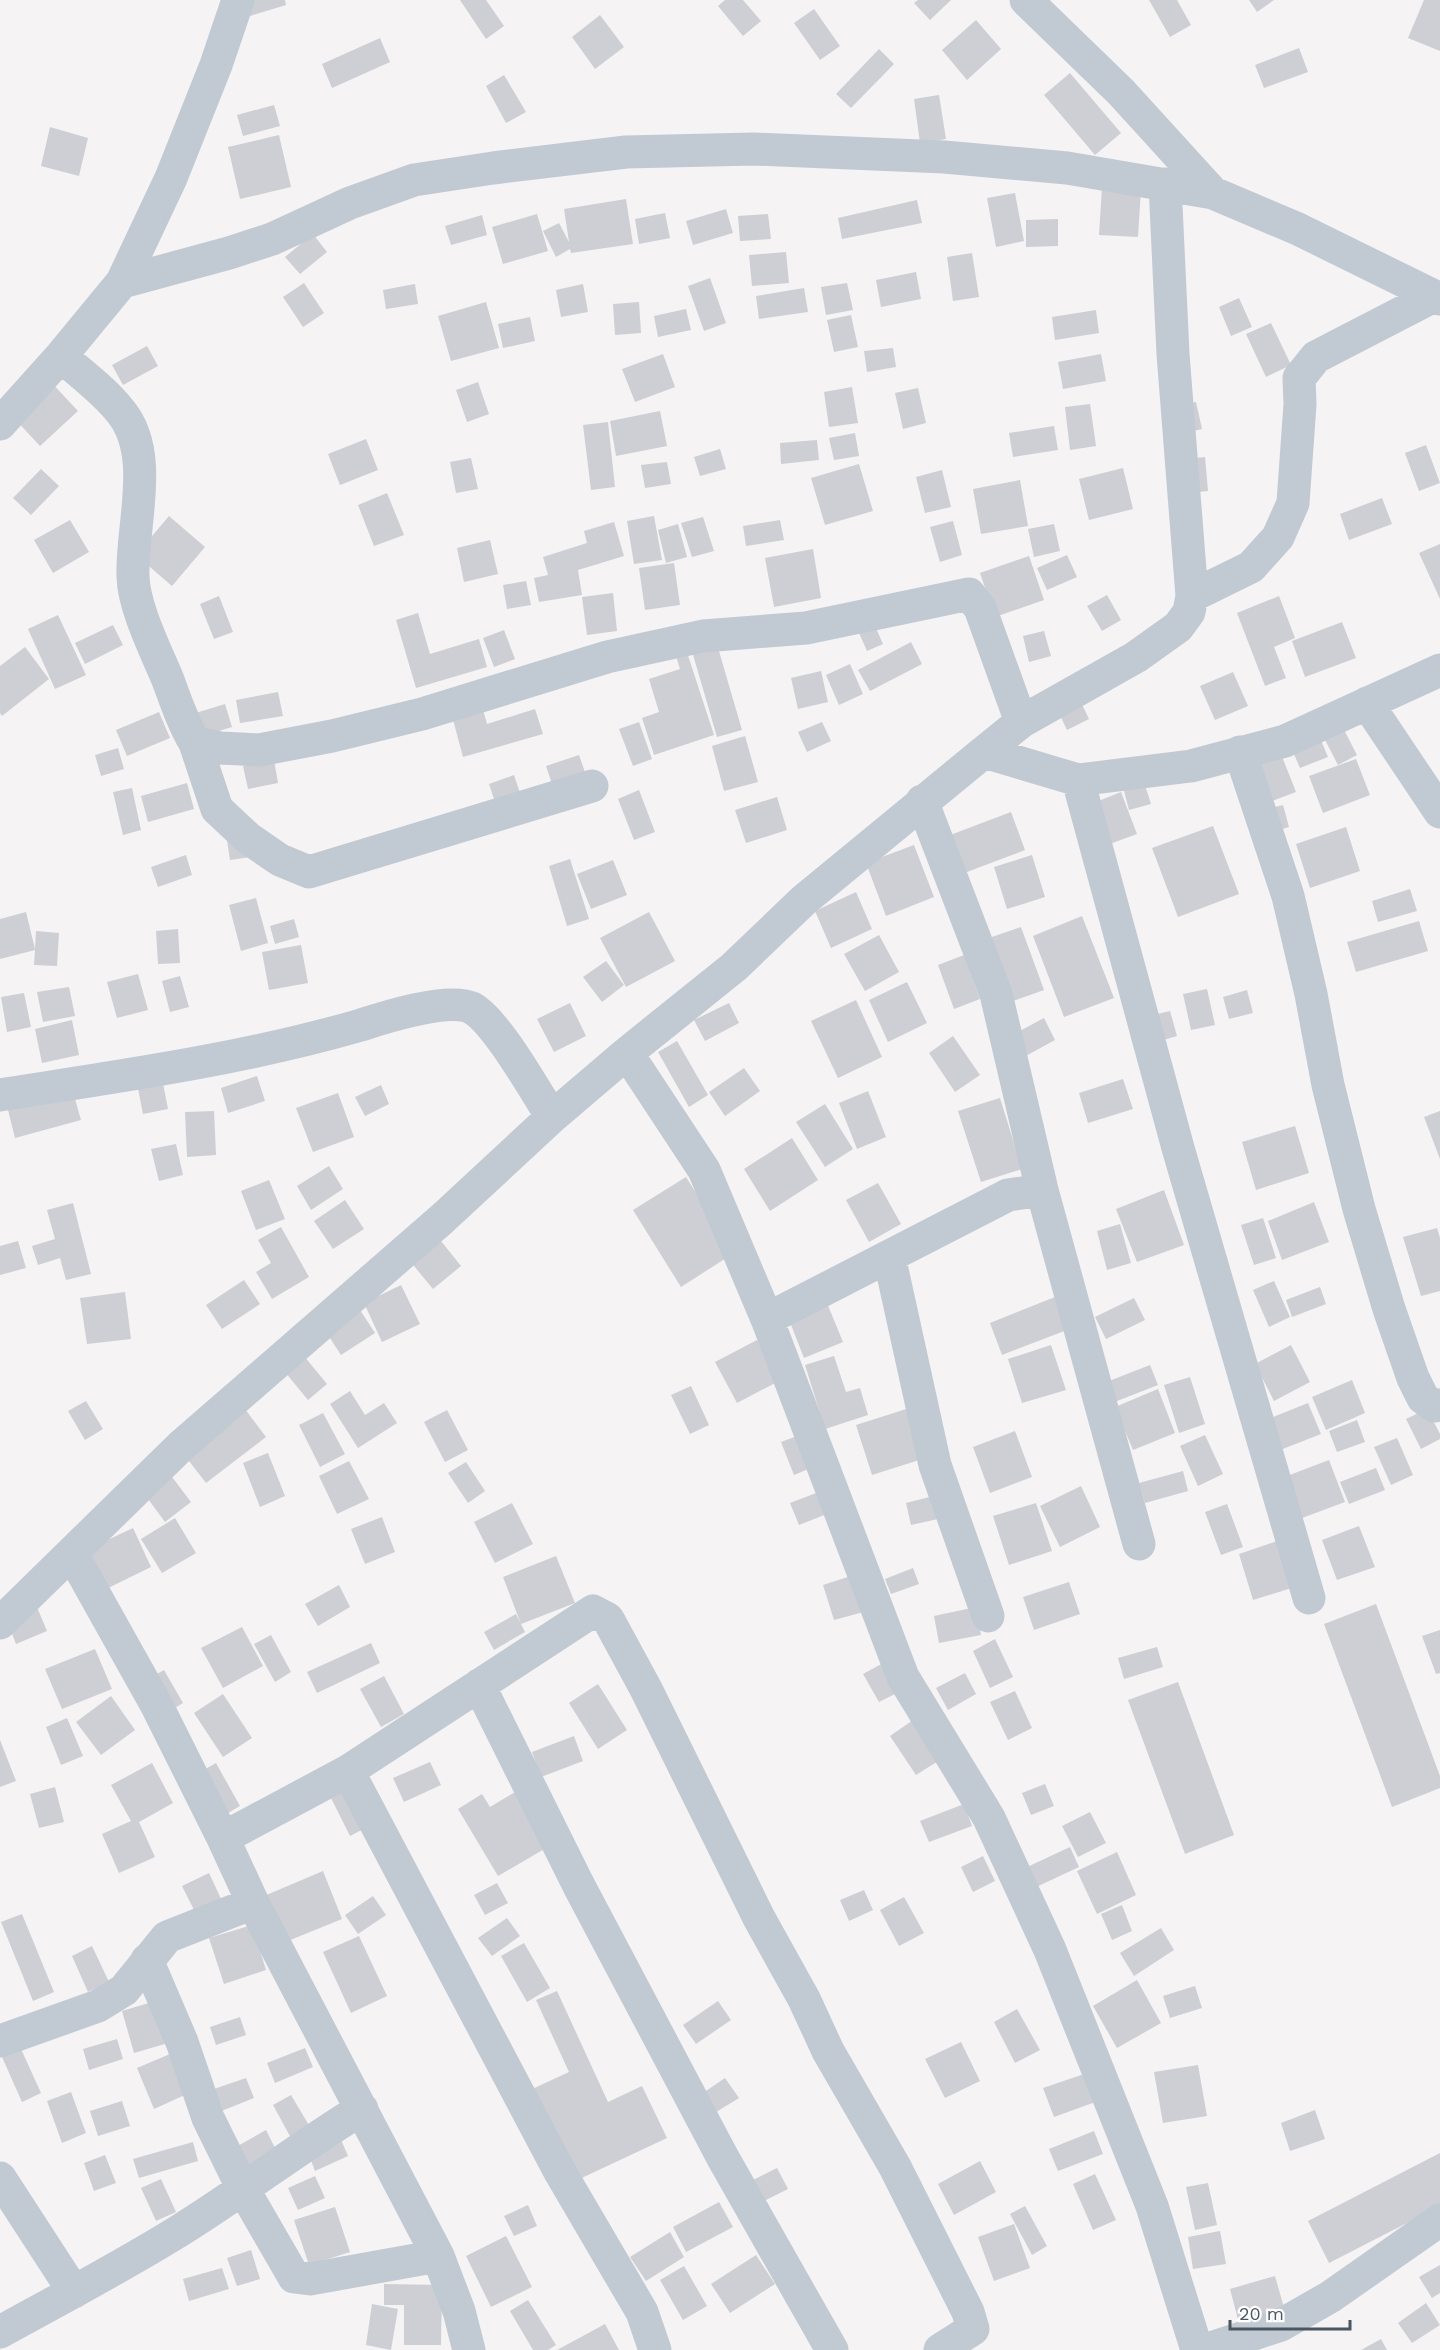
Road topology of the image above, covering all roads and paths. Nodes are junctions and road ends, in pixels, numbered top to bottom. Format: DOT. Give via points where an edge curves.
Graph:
graph roads {
  1 [pos="238,0"];
  2 [pos="1026,0"];
  3 [pos="1165,184"];
  4 [pos="1213,193"];
  5 [pos="122,282"];
  6 [pos="1437,297"];
  7 [pos="61,356"];
  8 [pos="0,424"];
  9 [pos="1192,596"];
  10 [pos="1440,670"];
  11 [pos="1367,703"];
  12 [pos="1021,722"];
  13 [pos="195,743"];
  14 [pos="984,752"];
  15 [pos="1240,752"];
  16 [pos="1078,780"];
  17 [pos="592,786"];
  18 [pos="922,801"];
  19 [pos="1440,812"];
  20 [pos="627,1053"];
  21 [pos="0,1095"];
  22 [pos="552,1117"];
  23 [pos="1042,1190"];
  24 [pos="889,1256"];
  25 [pos="767,1319"];
  26 [pos="1440,1405"];
  27 [pos="1139,1544"];
  28 [pos="72,1554"];
  29 [pos="1309,1598"];
  30 [pos="988,1616"];
  31 [pos="0,1623"];
  32 [pos="479,1685"];
  33 [pos="348,1771"];
  34 [pos="223,1838"];
  35 [pos="253,1903"];
  36 [pos="147,1960"];
  37 [pos="0,2041"];
  38 [pos="362,2109"];
  39 [pos="0,2178"];
  40 [pos="242,2187"];
  41 [pos="1440,2220"];
  42 [pos="438,2256"];
  43 [pos="74,2292"];
  44 [pos="0,2332"];
  45 [pos="469,2350"];
  46 [pos="655,2350"];
  47 [pos="832,2350"];
  48 [pos="940,2350"];
  49 [pos="1197,2350"];
  50 [pos="1205,2350"];
  1 -- 5 [label="street" via="171,178"];
  2 -- 4 [label="street" via="1121,92"];
  3 -- 4 [label="street"];
  3 -- 5 [label="street" via="1067,168 944,157 754,149 626,152 414,180 350,202 272,239"];
  3 -- 9 [label="street" via="1173,354"];
  4 -- 6 [label="street" via="1298,229"];
  5 -- 7 [label="street"];
  6 -- 9 [label="street" via="1316,357 1299,378 1293,503 1278,537 1251,567"];
  7 -- 8 [label="street"];
  7 -- 13 [label="street" via="123,413 133,435 141,468 133,579 144,622"];
  9 -- 12 [label="street" via="1189,612 1178,627 1136,657"];
  10 -- 11 [label="street"];
  11 -- 15 [label="street" via="1285,741"];
  11 -- 19 [label="street"];
  12 -- 13 [label="street" via="980,608 969,594 806,628 703,636 607,657 422,714 332,736 259,750"];
  12 -- 14 [label="street"];
  13 -- 17 [label="street" via="218,809 248,838 280,860 309,872"];
  14 -- 16 [label="street"];
  14 -- 18 [label="street"];
  15 -- 16 [label="street" via="1191,766"];
  15 -- 26 [label="street" via="1288,896 1328,1085 1389,1309 1422,1398 1434,1406"];
  16 -- 29 [label="street" via="1178,1148"];
  18 -- 20 [label="street" via="804,900 734,967"];
  18 -- 23 [label="street" via="996,994"];
  20 -- 22 [label="street"];
  20 -- 25 [label="street" via="704,1170"];
  21 -- 22 [label="street" via="159,1070 324,1035 407,1011 450,1005 470,1007 487,1020"];
  22 -- 28 [label="street" via="442,1219 181,1446"];
  23 -- 24 [label="street" via="1008,1195"];
  23 -- 27 [label="street"];
  24 -- 25 [label="street"];
  24 -- 30 [label="street" via="935,1465"];
  25 -- 49 [label="street" via="903,1677 989,1818 1050,1950 1152,2206"];
  28 -- 31 [label="street"];
  28 -- 34 [label="street" via="157,1706"];
  32 -- 33 [label="street"];
  32 -- 47 [label="street" via="579,1886 723,2158"];
  32 -- 48 [label="street" via="593,1611 608,1620 828,2051 895,2167 968,2312 973,2329"];
  33 -- 34 [label="street"];
  33 -- 46 [label="street" via="555,2162 642,2312"];
  34 -- 35 [label="street"];
  35 -- 36 [label="street" via="167,1937"];
  35 -- 38 [label="street"];
  36 -- 37 [label="street" via="124,1990 98,2006"];
  36 -- 40 [label="street" via="182,2042 208,2118"];
  38 -- 40 [label="street"];
  38 -- 42 [label="street"];
  39 -- 43 [label="street"];
  40 -- 42 [label="street" via="294,2277 310,2279"];
  40 -- 43 [label="street" via="180,2230"];
  41 -- 50 [label="street" via="1330,2297 1281,2325"];
  42 -- 45 [label="street"];
  43 -- 44 [label="street"];
}
